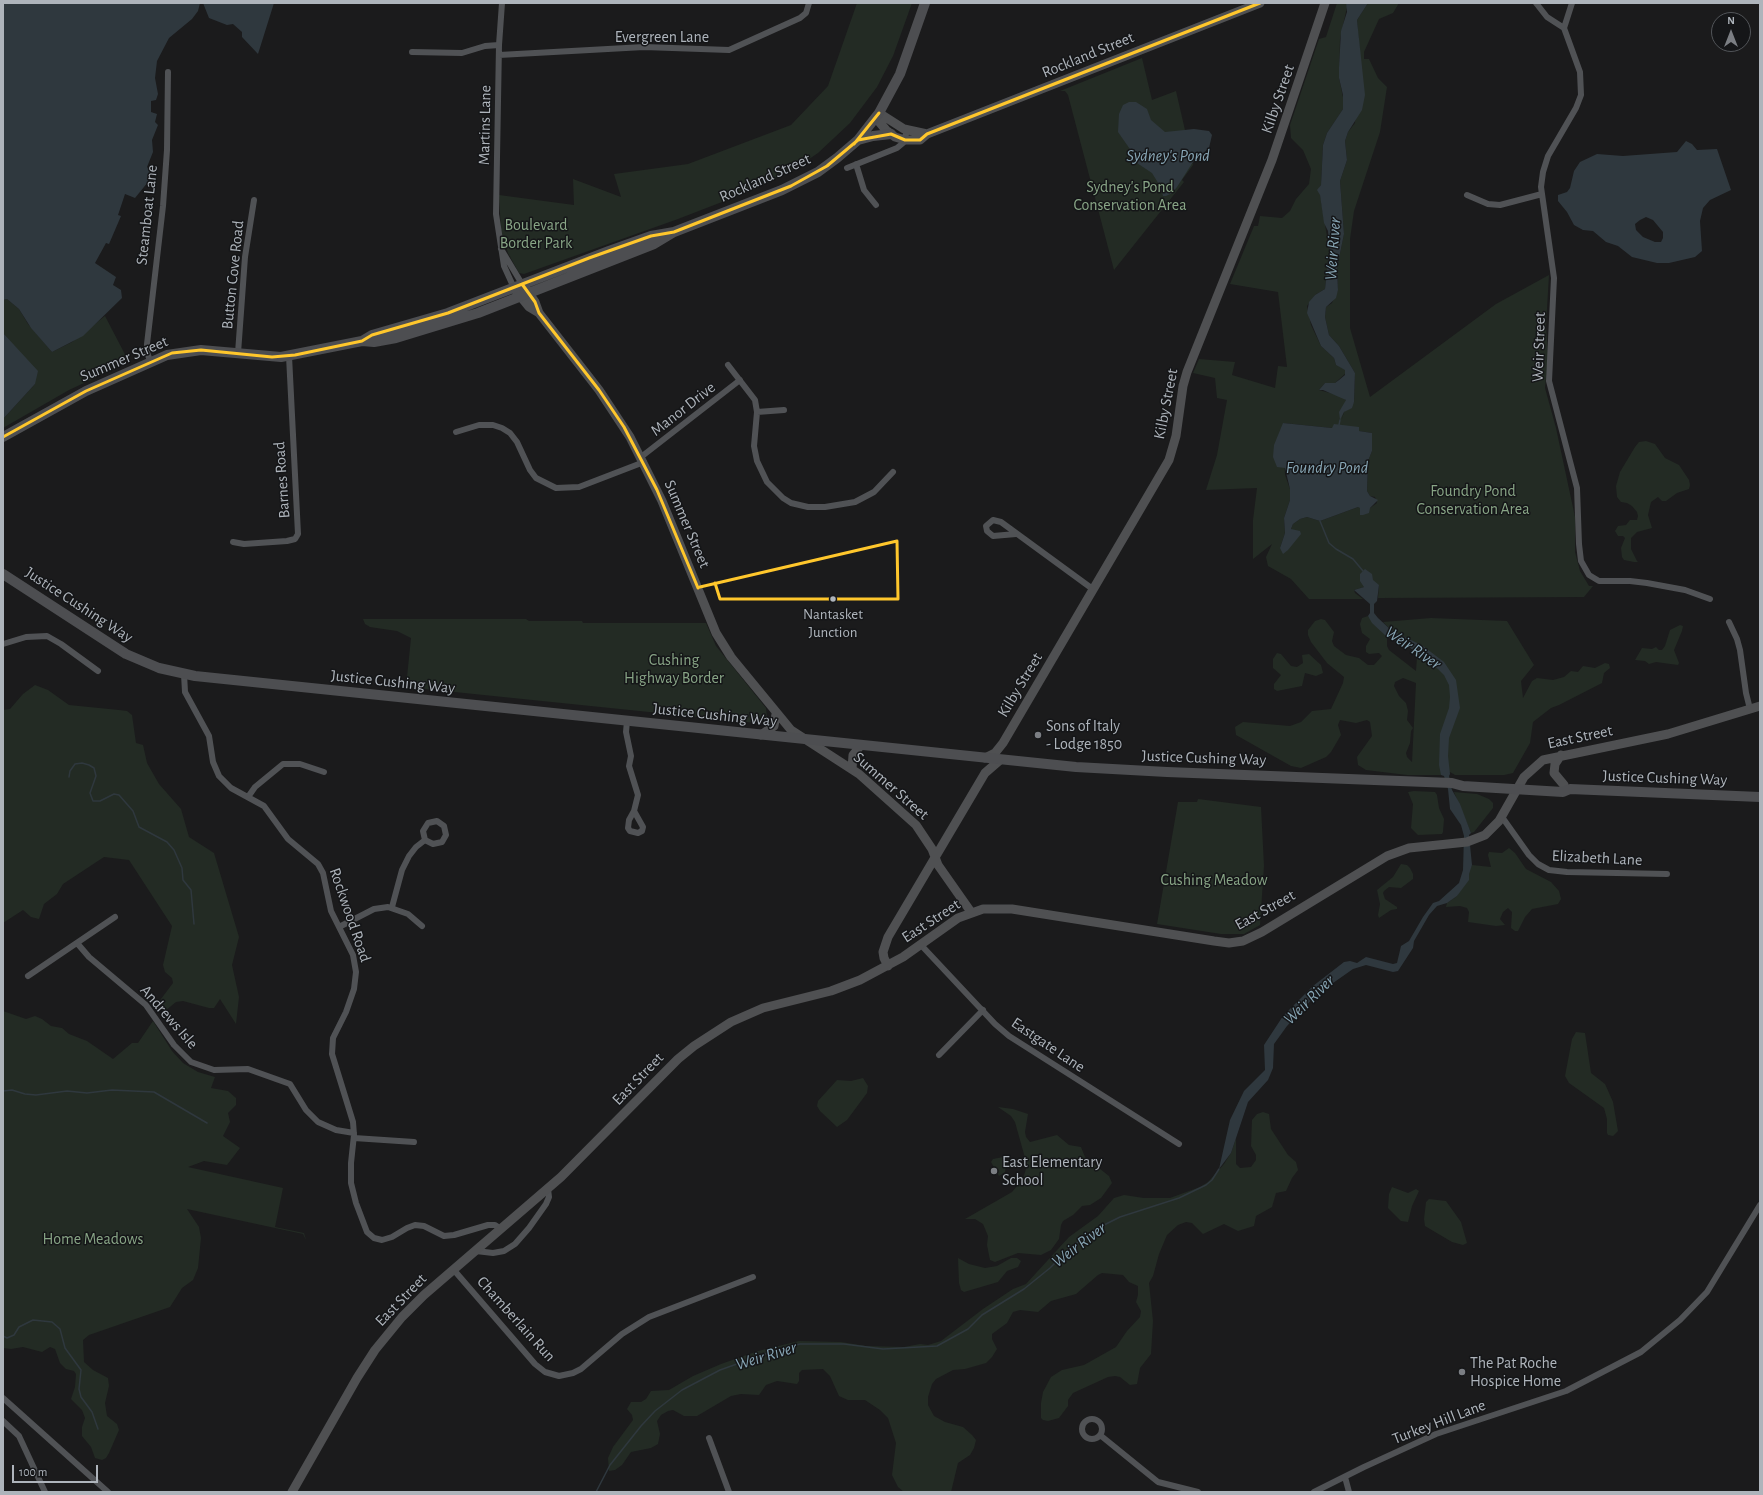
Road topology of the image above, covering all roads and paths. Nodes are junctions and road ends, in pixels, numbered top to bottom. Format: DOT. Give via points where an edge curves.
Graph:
graph roads {
  1 [pos="502,3"];
  2 [pos="808,3"];
  3 [pos="925,3"];
  4 [pos="1260,3"];
  5 [pos="1325,3"];
  6 [pos="1536,3"];
  7 [pos="1572,3"];
  8 [pos="1564,28"];
  9 [pos="499,45"];
  10 [pos="412,52"];
  11 [pos="499,55"];
  12 [pos="168,72"];
  13 [pos="878,116"];
  14 [pos="891,134"];
  15 [pos="906,136"];
  16 [pos="858,140"];
  17 [pos="856,164"];
  18 [pos="847,168"];
  19 [pos="1542,194"];
  20 [pos="1467,195"];
  21 [pos="254,200"];
  22 [pos="876,205"];
  23 [pos="674,232"];
  24 [pos="518,286"];
  25 [pos="524,295"];
  26 [pos="362,341"];
  27 [pos="238,353"];
  28 [pos="288,356"];
  29 [pos="150,361"];
  30 [pos="728,365"];
  31 [pos="740,380"];
  32 [pos="784,410"];
  33 [pos="757,412"];
  34 [pos="456,432"];
  35 [pos="3,437"];
  36 [pos="642,460"];
  37 [pos="893,472"];
  38 [pos="1016,534"];
  39 [pos="234,542"];
  40 [pos="3,574"];
  41 [pos="1094,590"];
  42 [pos="1710,599"];
  43 [pos="1729,622"];
  44 [pos="3,644"];
  45 [pos="98,671"];
  46 [pos="184,674"];
  47 [pos="1760,706"];
  48 [pos="1750,709"];
  49 [pos="776,714"];
  50 [pos="627,720"];
  51 [pos="762,734"];
  52 [pos="802,739"];
  53 [pos="1003,743"];
  54 [pos="861,745"];
  55 [pos="1561,756"];
  56 [pos="982,758"];
  57 [pos="1004,760"];
  58 [pos="852,769"];
  59 [pos="324,772"];
  60 [pos="985,773"];
  61 [pos="1518,786"];
  62 [pos="1567,787"];
  63 [pos="248,797"];
  64 [pos="1760,797"];
  65 [pos="634,811"];
  66 [pos="1502,817"];
  67 [pos="425,840"];
  68 [pos="936,858"];
  69 [pos="1667,874"];
  70 [pos="392,907"];
  71 [pos="971,912"];
  72 [pos="115,917"];
  73 [pos="422,926"];
  74 [pos="339,927"];
  75 [pos="77,943"];
  76 [pos="921,945"];
  77 [pos="888,966"];
  78 [pos="28,976"];
  79 [pos="983,1010"];
  80 [pos="939,1055"];
  81 [pos="354,1135"];
  82 [pos="414,1142"];
  83 [pos="1179,1144"];
  84 [pos="548,1189"];
  85 [pos="1760,1205"];
  86 [pos="501,1229"];
  87 [pos="476,1251"];
  88 [pos="454,1269"];
  89 [pos="753,1277"];
  90 [pos="3,1398"];
  91 [pos="3,1421"];
  92 [pos="1100,1435"];
  93 [pos="709,1438"];
  94 [pos="1345,1477"];
  95 [pos="45,1492"];
  96 [pos="108,1492"];
  97 [pos="292,1492"];
  98 [pos="730,1492"];
  99 [pos="1198,1492"];
  100 [pos="1314,1492"];
  101 [pos="1349,1492"];
  1 -- 9 [label="street, Martins Lane"];
  2 -- 11 [label="street, Evergreen Lane" via="806,13 800,18 729,50 644,47"];
  3 -- 13 [label="main road" via="900,74"];
  4 -- 15 [label="main road, Rockland Street" via="927,134"];
  5 -- 41 [label="main road, Kilby Street" via="1272,160 1187,372 1170,457"];
  6 -- 8 [label="street" via="1547,17"];
  7 -- 8 [label="street"];
  8 -- 19 [label="street, Weir Street" via="1580,72 1581,95 1546,161 1542,177"];
  9 -- 10 [label="street" via="462,53"];
  9 -- 11 [label="street, Martins Lane"];
  11 -- 24 [label="street, Martins Lane" via="496,214 501,247"];
  12 -- 29 [label="street, Steamboat Lane" via="165,190 147,344"];
  13 -- 14 [label="main road, Rockland Street"];
  13 -- 15 [label="main road, Rockland Street"];
  13 -- 16 [label="main road, Rockland Street"];
  14 -- 15 [label="main road, Rockland Street"];
  14 -- 16 [label="main road"];
  15 -- 17 [label="street" via="897,148"];
  16 -- 23 [label="main road, Rockland Street" via="828,166 799,182"];
  17 -- 18 [label="street"];
  17 -- 22 [label="street" via="864,190"];
  19 -- 20 [label="street" via="1500,205 1488,204"];
  19 -- 42 [label="street, Weir Street" via="1554,278 1549,381 1577,488 1579,544 1583,565 1589,575 1599,581 1647,583 1685,590"];
  21 -- 27 [label="street, Button Cove Road" via="245,257"];
  23 -- 24 [label="main road, Rockland Street" via="644,238"];
  23 -- 25 [label="main road, Rockland Street" via="654,244"];
  24 -- 25 [label="main road, Summer Street"];
  24 -- 26 [label="main road, Summer Street" via="448,313 372,335"];
  25 -- 26 [label="main road, Summer Street" via="425,330 374,342"];
  25 -- 36 [label="main road, Summer Street" via="535,302 539,313 599,390"];
  26 -- 28 [label="main road, Summer Street"];
  27 -- 28 [label="main road, Summer Street"];
  27 -- 29 [label="main road, Summer Street" via="187,351"];
  28 -- 39 [label="street, Barnes Road" via="298,534 295,539 287,541 244,544"];
  29 -- 35 [label="main road, Summer Street" via="67,400"];
  30 -- 31 [label="street"];
  31 -- 33 [label="street" via="753,397"];
  31 -- 36 [label="street, Manor Drive"];
  32 -- 33 [label="street"];
  33 -- 37 [label="street" via="754,438 757,461 771,487 790,502 816,508 855,502 874,492"];
  34 -- 36 [label="street, Manor Drive" via="479,424 502,428 518,442 536,478 556,488 579,487"];
  36 -- 49 [label="main road, Summer Street" via="719,637"];
  38 -- 41 [label="street"];
  40 -- 46 [label="main road, Justice Cushing Way" via="134,658"];
  41 -- 53 [label="main road, Kilby Street"];
  43 -- 48 [label="street" via="1740,650"];
  44 -- 45 [label="street" via="26,637 47,636"];
  46 -- 50 [label="main road, Justice Cushing Way"];
  46 -- 63 [label="street, Rockwood Road" via="185,692 209,736 217,772 229,786"];
  47 -- 48 [label="main road, East Street"];
  48 -- 55 [label="main road, East Street" via="1668,734"];
  49 -- 51 [label="main road" via="774,726"];
  49 -- 52 [label="main road, Summer Street"];
  50 -- 51 [label="main road, Justice Cushing Way"];
  50 -- 65 [label="street" via="626,732 631,756 629,766 638,793"];
  51 -- 52 [label="main road, Justice Cushing Way"];
  52 -- 54 [label="main road, Justice Cushing Way"];
  52 -- 58 [label="main road, Summer Street"];
  53 -- 56 [label="main road, Kilby Street" via="995,753"];
  53 -- 57 [label="main road, Kilby Street"];
  54 -- 56 [label="main road, Justice Cushing Way"];
  54 -- 58 [label="main road" via="853,756"];
  55 -- 61 [label="main road, East Street" via="1536,764"];
  55 -- 62 [label="main road" via="1555,764 1554,773"];
  56 -- 57 [label="main road, Justice Cushing Way"];
  56 -- 60 [label="main road"];
  57 -- 60 [label="main road"];
  57 -- 61 [label="main road, Justice Cushing Way" via="1168,772 1449,783 1480,780"];
  58 -- 68 [label="main road, Summer Street" via="916,825"];
  59 -- 63 [label="street" via="300,764 283,764 255,787"];
  60 -- 68 [label="main road"];
  61 -- 62 [label="main road, Justice Cushing Way" via="1563,792"];
  61 -- 66 [label="main road, East Street"];
  62 -- 64 [label="main road, Justice Cushing Way"];
  63 -- 74 [label="street, Rockwood Road" via="264,806 288,839 318,864 324,877 329,905"];
  66 -- 69 [label="street, Elizabeth Lane" via="1529,855 1543,868 1567,872"];
  66 -- 71 [label="main road, East Street" via="1490,832 1479,838 1409,848 1387,856 1262,932 1239,942 1214,942 1012,908 990,908"];
  67 -- 70 [label="street" via="413,850 405,863"];
  68 -- 71 [label="main road, Summer Street"];
  68 -- 77 [label="main road" via="886,941 883,954"];
  70 -- 73 [label="street" via="408,914"];
  70 -- 74 [label="street" via="377,908"];
  71 -- 76 [label="main road, East Street" via="952,922"];
  72 -- 75 [label="street"];
  74 -- 81 [label="street, Rockwood Road" via="353,955 356,977 349,1006 333,1038 332,1054 352,1118"];
  75 -- 78 [label="street"];
  75 -- 81 [label="street, Andrews Isle" via="89,957 143,1002 174,1045 191,1062 214,1070 248,1069 290,1084 306,1110 318,1122"];
  76 -- 77 [label="main road, East Street"];
  76 -- 79 [label="street, Eastgate Lane"];
  77 -- 84 [label="main road, East Street" via="841,987 756,1011 714,1032 674,1064"];
  79 -- 80 [label="street"];
  79 -- 83 [label="street, Eastgate Lane" via="1009,1036"];
  81 -- 82 [label="street, Andrews Isle"];
  81 -- 86 [label="street, Rockwood Road" via="350,1172 352,1191 366,1229 374,1238 388,1239 415,1225 444,1236 488,1225 495,1225"];
  84 -- 86 [label="main road, East Street"];
  84 -- 87 [label="street" via="548,1200 540,1215 515,1244 504,1251 493,1253"];
  85 -- 94 [label="street, Turkey Hill Lane" via="1707,1292 1680,1320 1641,1352 1560,1394 1440,1433"];
  86 -- 87 [label="main road, East Street"];
  87 -- 88 [label="main road, East Street"];
  88 -- 89 [label="street, Chamberlain Run" via="535,1364 545,1372 558,1376 580,1369 622,1334 648,1317"];
  88 -- 97 [label="main road, East Street" via="412,1306 374,1351 348,1391"];
  90 -- 96 [label="street"];
  91 -- 95 [label="street" via="19,1436"];
  92 -- 99 [label="street" via="1158,1482"];
  93 -- 98 [label="street"];
  94 -- 100 [label="street, Turkey Hill Lane"];
  94 -- 101 [label="street"];
}
